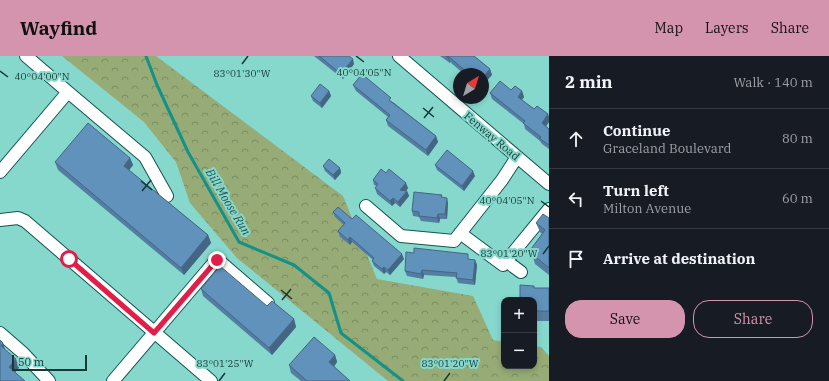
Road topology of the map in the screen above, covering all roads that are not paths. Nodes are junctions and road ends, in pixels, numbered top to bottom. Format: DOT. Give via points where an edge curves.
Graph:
graph roads {
  1 [pos="26,56"];
  2 [pos="399,56"];
  3 [pos="68,92"];
  4 [pos="518,157"];
  5 [pos="0,172"];
  6 [pos="549,184"];
  7 [pos="167,196"];
  8 [pos="366,206"];
  9 [pos="549,209"];
  10 [pos="0,220"];
  11 [pos="460,233"];
  12 [pos="506,261"];
  13 [pos="521,272"];
  14 [pos="268,303"];
  15 [pos="0,333"];
  16 [pos="154,333"];
  17 [pos="48,381"];
  18 [pos="113,381"];
  19 [pos="211,381"];
  1 -- 3 [label="street"];
  2 -- 4 [label="street, Fenway Road"];
  3 -- 5 [label="street"];
  3 -- 7 [label="street" via="145,157"];
  4 -- 6 [label="street, Fenway Road"];
  4 -- 11 [label="street"];
  8 -- 11 [label="street" via="401,236 454,241"];
  9 -- 12 [label="street"];
  10 -- 16 [label="street" via="18,218 26,221"];
  11 -- 12 [label="street" via="502,265"];
  12 -- 13 [label="street"];
  14 -- 16 [label="street" via="217,260"];
  15 -- 17 [label="street" via="23,353"];
  16 -- 18 [label="street"];
  16 -- 19 [label="street"];
}
